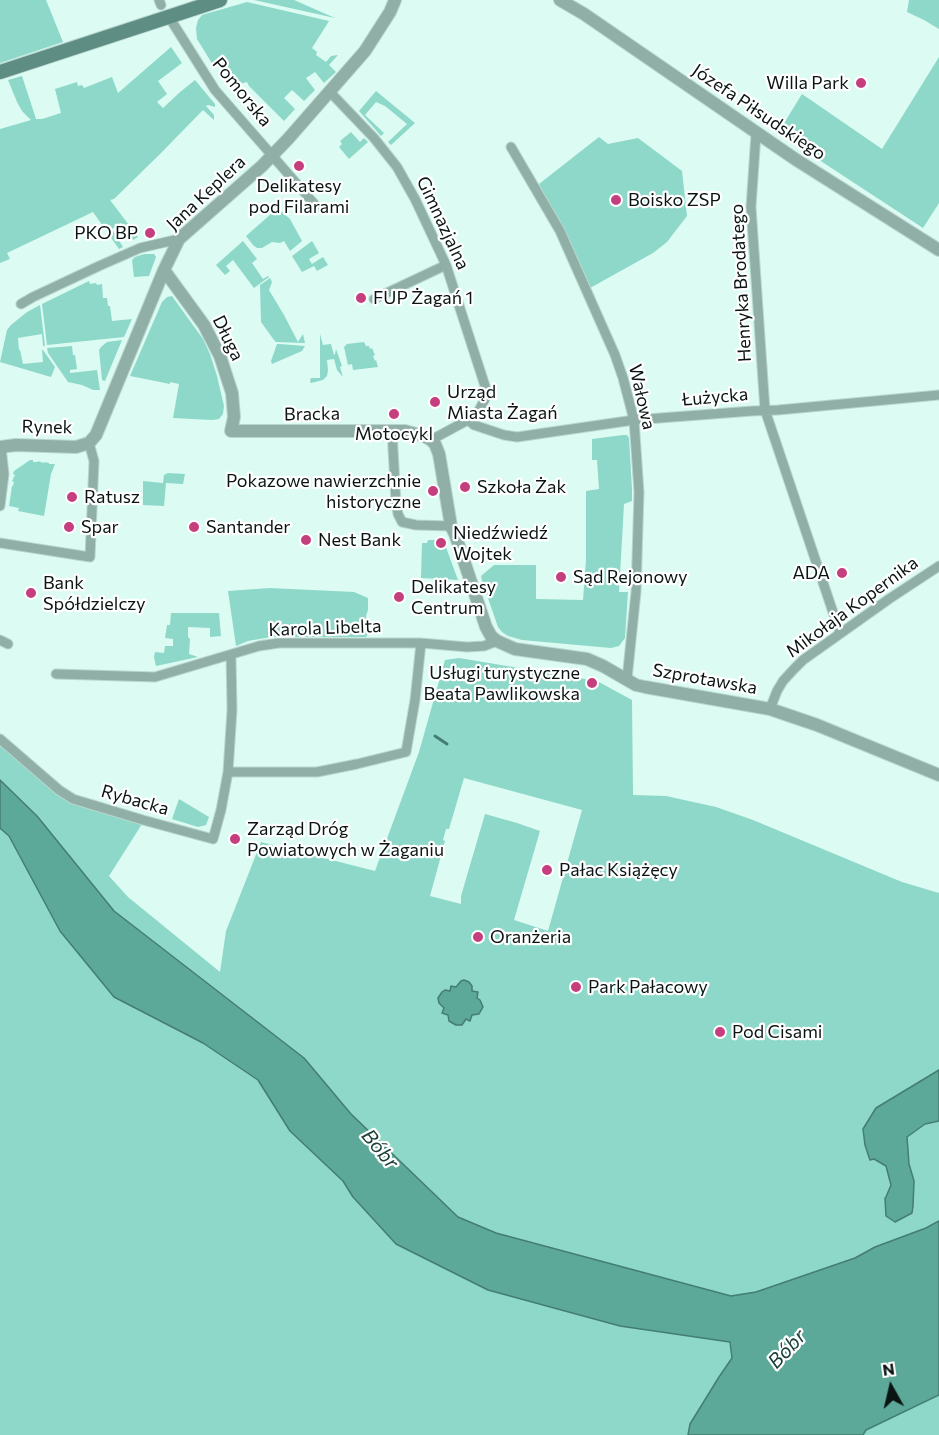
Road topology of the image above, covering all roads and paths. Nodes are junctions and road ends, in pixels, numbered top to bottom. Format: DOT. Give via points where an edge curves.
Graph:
graph roads {
  1 [pos="220,0"];
  2 [pos="395,0"];
  3 [pos="560,0"];
  4 [pos="163,7"];
  5 [pos="0,72"];
  6 [pos="330,92"];
  7 [pos="756,134"];
  8 [pos="510,147"];
  9 [pos="273,155"];
  10 [pos="317,207"];
  11 [pos="179,239"];
  12 [pos="939,250"];
  13 [pos="446,266"];
  14 [pos="164,270"];
  15 [pos="374,298"];
  16 [pos="21,304"];
  17 [pos="939,395"];
  18 [pos="765,410"];
  19 [pos="468,420"];
  20 [pos="634,420"];
  21 [pos="392,431"];
  22 [pos="231,432"];
  23 [pos="431,440"];
  24 [pos="89,442"];
  25 [pos="0,447"];
  26 [pos="0,506"];
  27 [pos="451,526"];
  28 [pos="0,543"];
  29 [pos="939,566"];
  30 [pos="840,633"];
  31 [pos="497,641"];
  32 [pos="421,643"];
  33 [pos="231,655"];
  34 [pos="56,674"];
  35 [pos="627,679"];
  36 [pos="770,709"];
  37 [pos="0,739"];
  38 [pos="228,772"];
  39 [pos="939,775"];
  1 -- 4 [label="main road"];
  2 -- 6 [label="street, Jana Keplera" via="365,51"];
  3 -- 7 [label="street, Józefa Piłsudskiego"];
  4 -- 5 [label="main road"];
  4 -- 9 [label="street, Pomorska" via="215,90"];
  6 -- 9 [label="street, Jana Keplera"];
  6 -- 13 [label="street, Gimnazjalna" via="397,166"];
  7 -- 12 [label="street, Józefa Piłsudskiego"];
  7 -- 18 [label="street, Henryka Brodatego" via="752,207"];
  8 -- 20 [label="street, Wałowa" via="564,240 615,355"];
  9 -- 10 [label="street, Pomorska"];
  9 -- 11 [label="street, Jana Keplera"];
  11 -- 14 [label="street, Jana Keplera"];
  11 -- 16 [label="street" via="140,248"];
  13 -- 15 [label="street"];
  13 -- 19 [label="street, Gimnazjalna" via="486,390 478,412"];
  14 -- 22 [label="street, Długa" via="204,325 220,356 232,393"];
  14 -- 24 [label="street, Jana Keplera" via="98,430"];
  17 -- 18 [label="street, Łużycka"];
  18 -- 20 [label="street, Łużycka"];
  18 -- 30 [label="street, Henryka Brodatego"];
  19 -- 20 [label="street, Łużycka" via="517,437"];
  19 -- 23 [label="street"];
  20 -- 35 [label="street, Wałowa" via="639,492 636,592"];
  21 -- 22 [label="street, Bracka"];
  21 -- 23 [label="street, Bracka" via="415,433"];
  21 -- 27 [label="street" via="396,502 402,522"];
  23 -- 27 [label="street" via="438,454"];
  24 -- 25 [label="street, Rynek" via="72,447"];
  24 -- 28 [label="street, Rynek" via="94,461 90,557"];
  25 -- 26 [label="street, Rynek" via="4,474"];
  27 -- 31 [label="street" via="486,627"];
  29 -- 30 [label="street, Mikołaja Kopernika"];
  30 -- 36 [label="street, Mikołaja Kopernika" via="788,675"];
  31 -- 32 [label="street, Karola Libelta" via="467,647"];
  31 -- 35 [label="street, Szprotawska" via="515,649 587,659"];
  32 -- 33 [label="street, Karola Libelta" via="279,643"];
  32 -- 38 [label="street" via="406,752 317,772"];
  33 -- 34 [label="street, Karola Libelta" via="155,677"];
  33 -- 38 [label="street"];
  35 -- 36 [label="street, Szprotawska" via="645,687"];
  36 -- 39 [label="street, Szprotawska"];
  37 -- 38 [label="street, Rybacka" via="73,799 213,839"];
}
